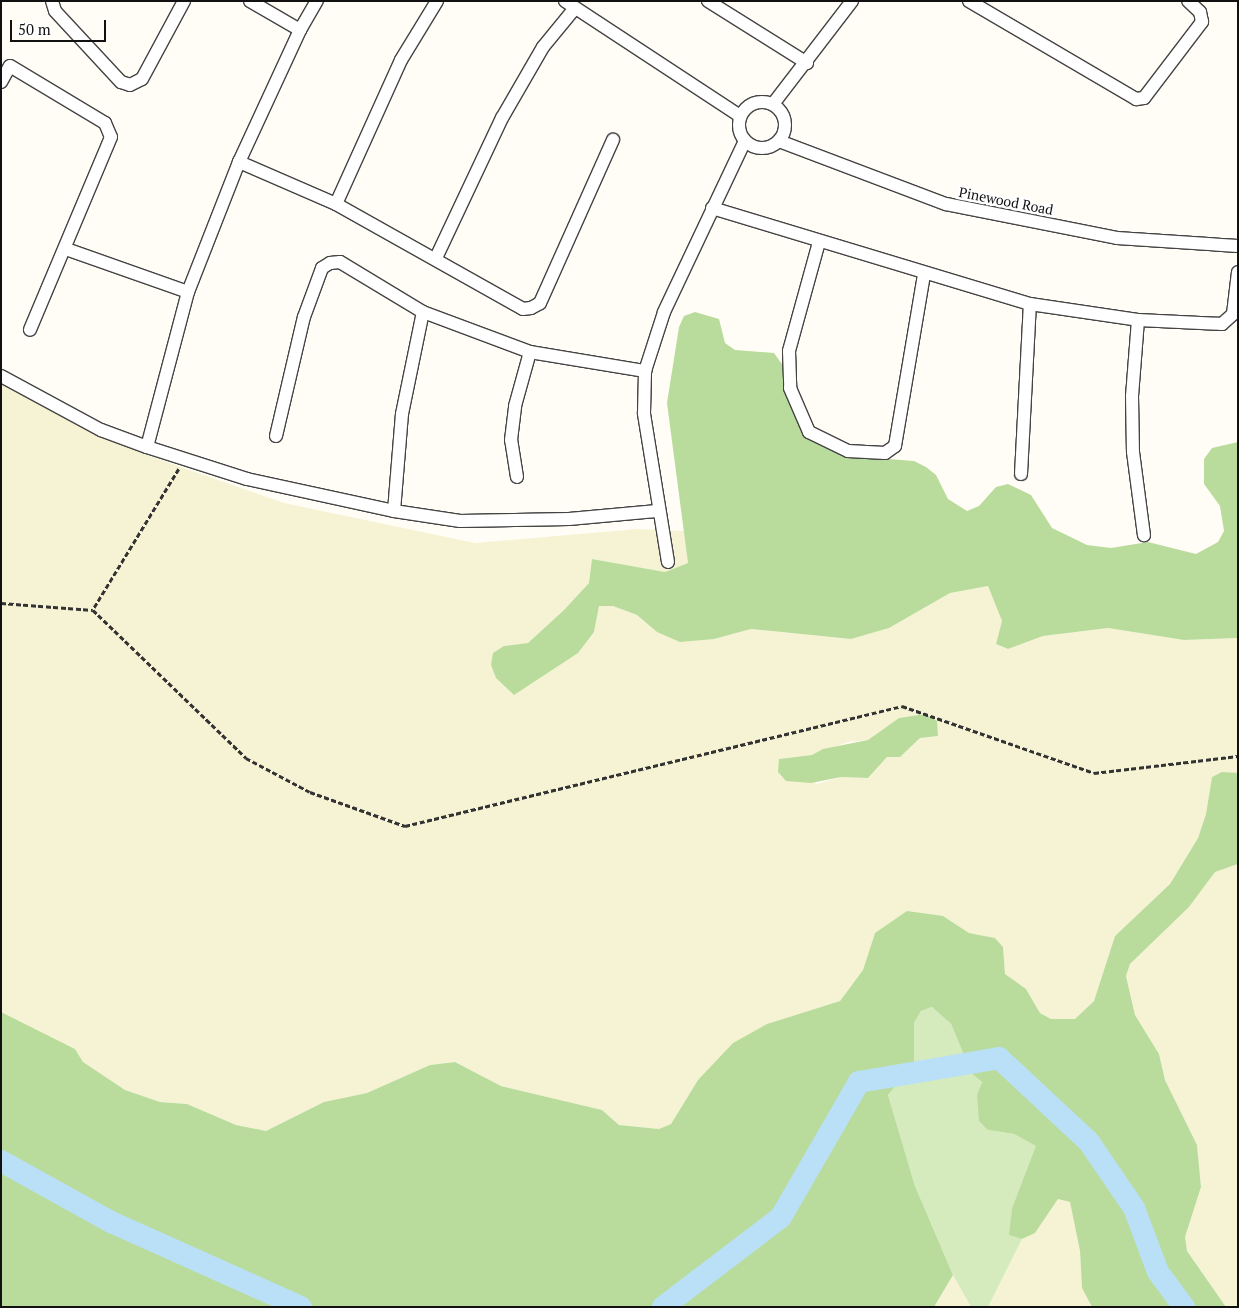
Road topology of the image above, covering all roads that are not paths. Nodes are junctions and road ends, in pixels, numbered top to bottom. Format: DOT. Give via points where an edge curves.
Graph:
graph roads {
  1 [pos="52,1"];
  2 [pos="184,1"];
  3 [pos="250,1"];
  4 [pos="317,1"];
  5 [pos="437,1"];
  6 [pos="708,1"];
  7 [pos="852,1"];
  8 [pos="969,1"];
  9 [pos="1188,1"];
  10 [pos="570,4"];
  11 [pos="300,30"];
  12 [pos="6,63"];
  13 [pos="808,63"];
  14 [pos="1,82"];
  15 [pos="773,104"];
  16 [pos="740,116"];
  17 [pos="613,140"];
  18 [pos="779,141"];
  19 [pos="745,142"];
  20 [pos="238,162"];
  21 [pos="336,204"];
  22 [pos="712,208"];
  23 [pos="819,242"];
  24 [pos="1238,246"];
  25 [pos="66,248"];
  26 [pos="436,258"];
  27 [pos="1238,272"];
  28 [pos="924,274"];
  29 [pos="188,292"];
  30 [pos="1030,304"];
  31 [pos="423,312"];
  32 [pos="1138,320"];
  33 [pos="30,330"];
  34 [pos="530,352"];
  35 [pos="645,371"];
  36 [pos="1,376"];
  37 [pos="276,436"];
  38 [pos="147,447"];
  39 [pos="1021,474"];
  40 [pos="517,478"];
  41 [pos="394,511"];
  42 [pos="657,511"];
  43 [pos="1144,535"];
  44 [pos="668,562"];
  1 -- 2 [label="street" via="55,11 121,82 130,85 142,80"];
  3 -- 11 [label="street"];
  4 -- 11 [label="street"];
  5 -- 21 [label="street" via="402,60"];
  6 -- 13 [label="street"];
  7 -- 13 [label="street"];
  8 -- 9 [label="street" via="1136,98 1144,98 1202,22 1200,12"];
  10 -- 16 [label="street"];
  10 -- 26 [label="street" via="502,118"];
  11 -- 20 [label="street"];
  12 -- 14 [label="street"];
  12 -- 25 [label="street" via="105,123 110,130 111,137"];
  13 -- 15 [label="street"];
  15 -- 16 [label="street" via="758,102 744,109"];
  15 -- 18 [label="street" via="785,121"];
  16 -- 19 [label="street" via="739,130"];
  17 -- 26 [label="street" via="540,304 522,309"];
  18 -- 19 [label="street" via="766,148"];
  18 -- 24 [label="street, Pinewood Road" via="946,204 1117,238"];
  19 -- 22 [label="street"];
  20 -- 21 [label="street"];
  20 -- 29 [label="street"];
  21 -- 26 [label="street"];
  22 -- 23 [label="street"];
  22 -- 35 [label="street" via="664,312"];
  23 -- 28 [label="street"];
  23 -- 28 [label="street" via="789,351 790,388 808,432 848,451 885,453 895,446"];
  25 -- 29 [label="street"];
  25 -- 33 [label="street"];
  27 -- 32 [label="street" via="1233,314 1222,324"];
  28 -- 30 [label="street"];
  29 -- 38 [label="street"];
  30 -- 32 [label="street"];
  30 -- 39 [label="street"];
  31 -- 34 [label="street"];
  31 -- 37 [label="street" via="340,262 322,268 304,317"];
  31 -- 41 [label="street" via="402,414"];
  32 -- 43 [label="street" via="1132,396 1133,452"];
  34 -- 35 [label="street"];
  34 -- 40 [label="street" via="515,406 511,440"];
  35 -- 42 [label="street" via="644,413"];
  36 -- 38 [label="street" via="101,430"];
  38 -- 41 [label="street" via="247,479"];
  41 -- 42 [label="street" via="460,521 569,519"];
  42 -- 44 [label="street"];
}
